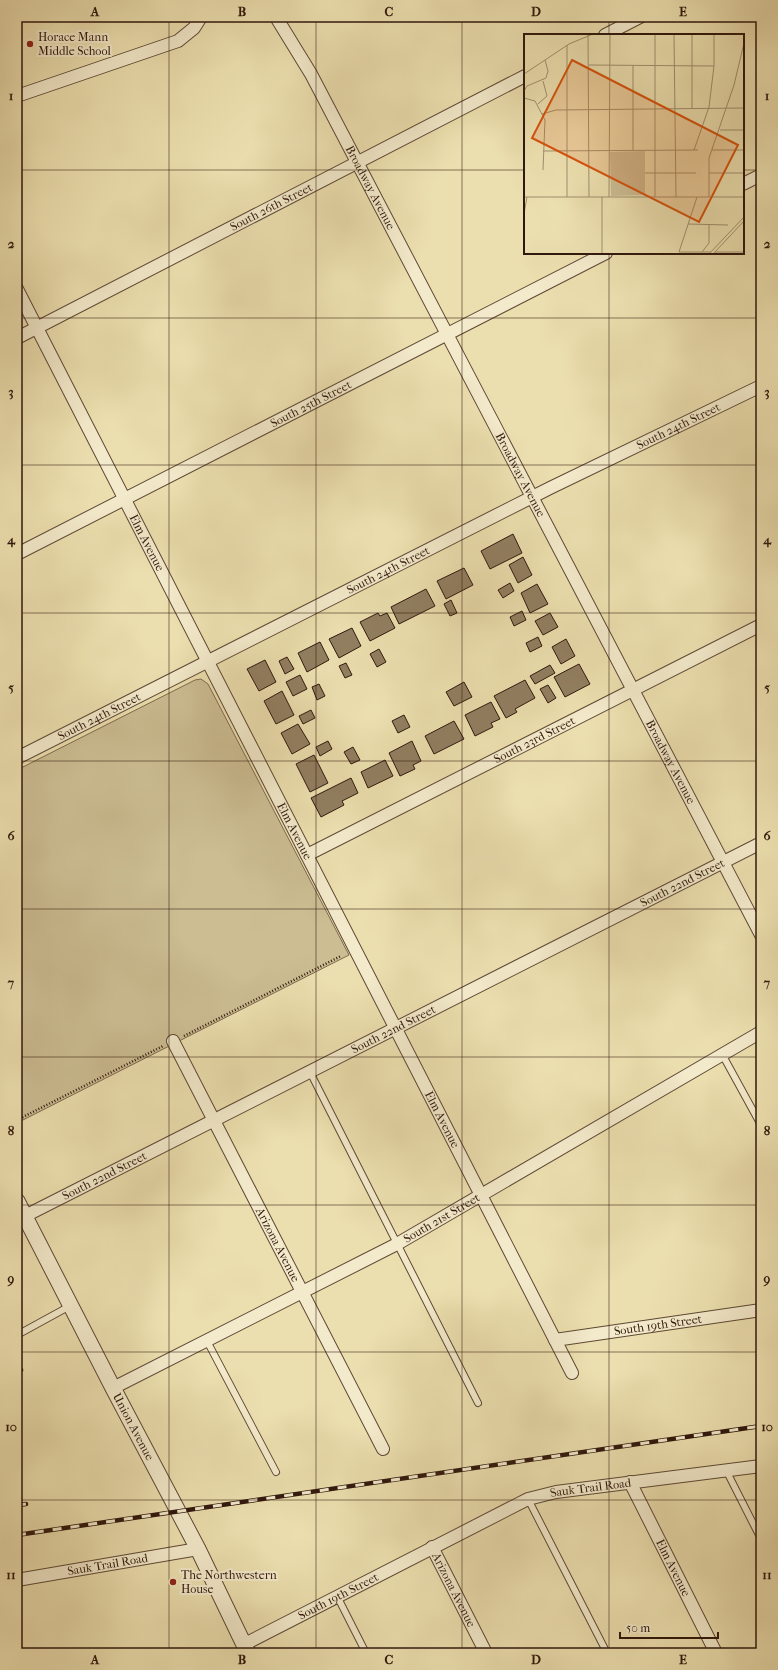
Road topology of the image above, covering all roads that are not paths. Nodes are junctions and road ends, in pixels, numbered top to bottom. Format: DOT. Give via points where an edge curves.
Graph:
graph roads {
  1 [pos="201,17"];
  2 [pos="276,17"];
  3 [pos="640,17"];
  4 [pos="607,34"];
  5 [pos="524,77"];
  6 [pos="17,96"];
  7 [pos="357,163"];
  8 [pos="761,175"];
  9 [pos="744,184"];
  10 [pos="604,254"];
  11 [pos="17,289"];
  12 [pos="37,327"];
  13 [pos="446,333"];
  14 [pos="17,338"];
  15 [pos="761,386"];
  16 [pos="532,497"];
  17 [pos="125,498"];
  18 [pos="17,554"];
  19 [pos="761,625"];
  20 [pos="208,661"];
  21 [pos="634,689"];
  22 [pos="17,758"];
  23 [pos="761,843"];
  24 [pos="307,855"];
  25 [pos="723,862"];
  26 [pos="761,935"];
  27 [pos="396,1028"];
  28 [pos="761,1032"];
  29 [pos="173,1041"];
  30 [pos="722,1054"];
  31 [pos="310,1072"];
  32 [pos="214,1122"];
  33 [pos="761,1125"];
  34 [pos="482,1196"];
  35 [pos="17,1201"];
  36 [pos="25,1216"];
  37 [pos="397,1244"];
  38 [pos="302,1293"];
  39 [pos="71,1306"];
  40 [pos="761,1310"];
  41 [pos="17,1334"];
  42 [pos="207,1340"];
  43 [pos="555,1340"];
  44 [pos="572,1373"];
  45 [pos="113,1388"];
  46 [pos="478,1403"];
  47 [pos="383,1449"];
  48 [pos="761,1466"];
  49 [pos="726,1470"];
  50 [pos="276,1472"];
  51 [pos="630,1482"];
  52 [pos="528,1499"];
  53 [pos="761,1539"];
  54 [pos="432,1547"];
  55 [pos="198,1549"];
  56 [pos="17,1580"];
  57 [pos="338,1596"];
  58 [pos="246,1649"];
  59 [pos="366,1653"];
  60 [pos="486,1653"];
  61 [pos="607,1653"];
  62 [pos="716,1653"];
  1 -- 6 [label="street" via="194,28 178,41"];
  2 -- 7 [label="street, Broadway Avenue" via="311,74"];
  3 -- 4 [label="street"];
  5 -- 7 [label="street, South 26th Street"];
  7 -- 12 [label="street, South 26th Street"];
  7 -- 13 [label="street, Broadway Avenue"];
  8 -- 9 [label="street"];
  10 -- 13 [label="street, South 25th Street"];
  11 -- 12 [label="street, Elm Avenue"];
  12 -- 14 [label="street, South 26th Street"];
  12 -- 17 [label="street, Elm Avenue"];
  13 -- 16 [label="street, Broadway Avenue"];
  13 -- 17 [label="street, South 25th Street"];
  15 -- 16 [label="street, South 24th Street"];
  16 -- 20 [label="street, South 24th Street"];
  16 -- 21 [label="street, Broadway Avenue"];
  17 -- 18 [label="street, South 25th Street"];
  17 -- 20 [label="street, Elm Avenue"];
  19 -- 21 [label="street, South 23rd Street"];
  20 -- 22 [label="street, South 24th Street"];
  20 -- 24 [label="street, Elm Avenue"];
  21 -- 24 [label="street, South 23rd Street"];
  21 -- 25 [label="street, Broadway Avenue"];
  23 -- 25 [label="street, South 22nd Street"];
  24 -- 27 [label="street, Elm Avenue"];
  25 -- 26 [label="street, Broadway Avenue"];
  25 -- 27 [label="street, South 22nd Street"];
  27 -- 31 [label="street, South 22nd Street"];
  27 -- 34 [label="street, Elm Avenue"];
  28 -- 30 [label="street, South 21st Street"];
  29 -- 32 [label="street, Arizona Avenue"];
  30 -- 33 [label="lane"];
  30 -- 34 [label="street, South 21st Street"];
  31 -- 32 [label="street, South 22nd Street"];
  31 -- 37 [label="lane"];
  32 -- 36 [label="street, South 22nd Street"];
  32 -- 38 [label="street, Arizona Avenue"];
  34 -- 37 [label="street, South 21st Street"];
  34 -- 43 [label="street, Elm Avenue"];
  35 -- 36 [label="street, Union Avenue"];
  36 -- 39 [label="street, Union Avenue"];
  37 -- 38 [label="street, South 21st Street"];
  37 -- 46 [label="lane"];
  38 -- 42 [label="street, South 21st Street"];
  38 -- 47 [label="street, Arizona Avenue"];
  39 -- 41 [label="lane"];
  39 -- 45 [label="street, Union Avenue"];
  40 -- 43 [label="street, South 19th Street"];
  42 -- 45 [label="street, South 21st Street"];
  42 -- 50 [label="lane"];
  43 -- 44 [label="street, Elm Avenue"];
  45 -- 55 [label="street, Union Avenue"];
  48 -- 49 [label="street, Sauk Trail Road"];
  49 -- 51 [label="street, Sauk Trail Road"];
  49 -- 53 [label="lane"];
  51 -- 52 [label="street, Sauk Trail Road" via="556,1492"];
  51 -- 62 [label="street, Elm Avenue"];
  52 -- 54 [label="street, Sauk Trail Road"];
  52 -- 61 [label="lane"];
  54 -- 57 [label="street, South 19th Street"];
  54 -- 60 [label="street, Arizona Avenue"];
  55 -- 56 [label="street, Sauk Trail Road"];
  55 -- 58 [label="street, Union Avenue"];
  57 -- 58 [label="street, South 19th Street"];
  57 -- 59 [label="lane"];
}
